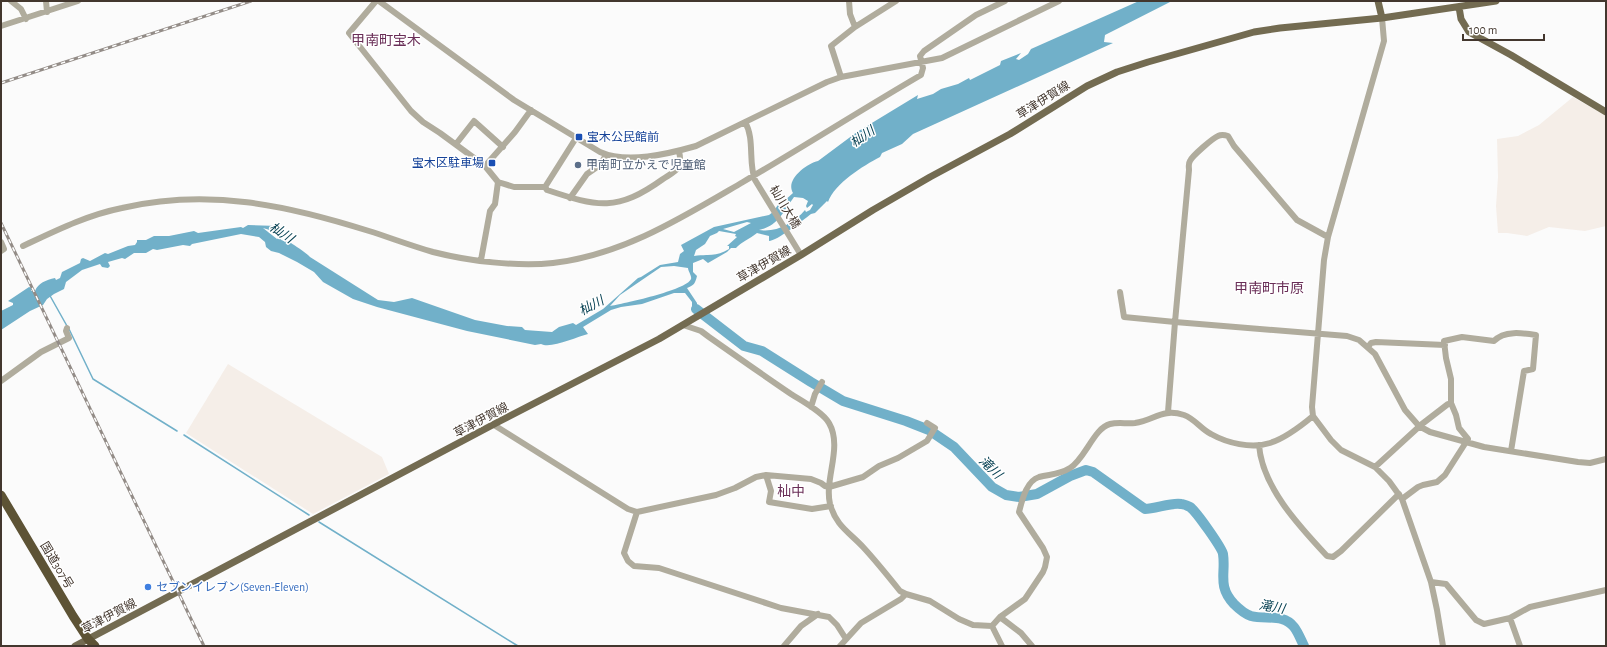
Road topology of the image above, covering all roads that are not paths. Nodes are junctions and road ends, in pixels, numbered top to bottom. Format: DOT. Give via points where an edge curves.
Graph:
graph roads {
  1 [pos="11,1"];
  2 [pos="46,1"];
  3 [pos="78,1"];
  4 [pos="376,1"];
  5 [pos="379,1"];
  6 [pos="849,1"];
  7 [pos="896,1"];
  8 [pos="1005,1"];
  9 [pos="1059,1"];
  10 [pos="1496,1"];
  11 [pos="1378,3"];
  12 [pos="1459,7"];
  13 [pos="47,12"];
  14 [pos="1382,18"];
  15 [pos="26,19"];
  16 [pos="1,26"];
  17 [pos="855,28"];
  18 [pos="922,62"];
  19 [pos="841,77"];
  20 [pos="531,110"];
  21 [pos="1606,112"];
  22 [pos="745,122"];
  23 [pos="576,138"];
  24 [pos="456,144"];
  25 [pos="503,146"];
  26 [pos="679,151"];
  27 [pos="606,155"];
  28 [pos="485,166"];
  29 [pos="754,178"];
  30 [pos="498,182"];
  31 [pos="545,187"];
  32 [pos="570,198"];
  33 [pos="1328,236"];
  34 [pos="1,242"];
  35 [pos="23,246"];
  36 [pos="1,251"];
  37 [pos="801,255"];
  38 [pos="480,260"];
  39 [pos="1120,292"];
  40 [pos="1175,322"];
  41 [pos="683,325"];
  42 [pos="67,328"];
  43 [pos="1318,334"];
  44 [pos="1445,345"];
  45 [pos="1368,347"];
  46 [pos="1,381"];
  47 [pos="821,384"];
  48 [pos="1451,403"];
  49 [pos="811,407"];
  50 [pos="1168,412"];
  51 [pos="1313,416"];
  52 [pos="927,423"];
  53 [pos="494,425"];
  54 [pos="1419,426"];
  55 [pos="1466,442"];
  56 [pos="1259,445"];
  57 [pos="1512,451"];
  58 [pos="1606,459"];
  59 [pos="1375,467"];
  60 [pos="766,475"];
  61 [pos="829,487"];
  62 [pos="1,494"];
  63 [pos="1400,497"];
  64 [pos="831,506"];
  65 [pos="638,512"];
  66 [pos="1431,582"];
  67 [pos="1606,590"];
  68 [pos="906,594"];
  69 [pos="818,614"];
  70 [pos="1000,617"];
  71 [pos="1510,618"];
  72 [pos="992,626"];
  73 [pos="88,639"];
  74 [pos="846,639"];
  75 [pos="75,646"];
  76 [pos="95,646"];
  77 [pos="784,646"];
  78 [pos="840,646"];
  79 [pos="1002,646"];
  80 [pos="1032,646"];
  81 [pos="1443,646"];
  82 [pos="1520,646"];
  1 -- 15 [label="street" via="21,9"];
  2 -- 13 [label="street"];
  3 -- 13 [label="street"];
  4 -- 24 [label="street" via="349,33 411,111"];
  5 -- 20 [label="street" via="487,81"];
  6 -- 17 [label="street"];
  7 -- 17 [label="street"];
  8 -- 18 [label="street" via="976,15 924,51 920,56"];
  9 -- 18 [label="street" via="942,58"];
  10 -- 12 [label="main road, 草津伊賀線"];
  11 -- 14 [label="main road"];
  12 -- 14 [label="main road, 草津伊賀線"];
  12 -- 21 [label="main road" via="1461,19 1469,32"];
  13 -- 15 [label="street"];
  14 -- 33 [label="street" via="1384,41"];
  14 -- 37 [label="main road, 草津伊賀線" via="1254,32 1117,72 1087,86 1010,134 930,177"];
  15 -- 16 [label="street"];
  17 -- 19 [label="street" via="830,46"];
  18 -- 19 [label="street"];
  18 -- 29 [label="street" via="921,75"];
  19 -- 22 [label="street"];
  20 -- 23 [label="street"];
  20 -- 25 [label="street"];
  22 -- 26 [label="street" via="696,146"];
  22 -- 29 [label="street" via="748,128"];
  23 -- 27 [label="street"];
  23 -- 31 [label="street"];
  24 -- 25 [label="street" via="474,121"];
  24 -- 28 [label="street"];
  25 -- 28 [label="street"];
  26 -- 27 [label="street" via="627,158"];
  26 -- 32 [label="street" via="682,162 680,166 631,199 604,203"];
  27 -- 32 [label="street" via="600,166 587,174"];
  28 -- 30 [label="street"];
  29 -- 37 [label="street, 杣川大橋"];
  29 -- 38 [label="street" via="656,231 607,252 543,264"];
  30 -- 31 [label="street" via="514,187"];
  30 -- 38 [label="street" via="495,204 490,211"];
  31 -- 32 [label="street"];
  33 -- 40 [label="street" via="1297,220 1228,136 1218,136 1194,156 1188,165"];
  33 -- 43 [label="street"];
  34 -- 36 [label="street" via="4,249"];
  35 -- 38 [label="street" via="88,218 122,208 176,200 220,199 305,213 433,252"];
  37 -- 41 [label="main road, 草津伊賀線"];
  39 -- 40 [label="street" via="1124,317"];
  40 -- 43 [label="street"];
  40 -- 50 [label="street"];
  41 -- 49 [label="street" via="709,336"];
  41 -- 53 [label="main road, 草津伊賀線"];
  42 -- 46 [label="street" via="69,338 41,352"];
  43 -- 45 [label="street" via="1347,336 1359,340"];
  43 -- 51 [label="street" via="1312,396"];
  44 -- 45 [label="street" via="1376,342"];
  44 -- 48 [label="street" via="1451,379"];
  44 -- 57 [label="street" via="1444,341 1456,337 1494,341 1512,333 1536,335 1533,369 1524,371"];
  45 -- 54 [label="street" via="1383,366 1405,410"];
  47 -- 49 [label="street"];
  48 -- 54 [label="street"];
  48 -- 55 [label="street" via="1459,428 1468,439"];
  49 -- 61 [label="street" via="827,420 833,431"];
  50 -- 56 [label="street" via="1195,421 1222,440"];
  50 -- 70 [label="street" via="1144,421 1110,424 1102,428 1072,467 1031,481 1019,512 1043,548 1047,557 1045,567 1025,599"];
  51 -- 56 [label="street" via="1283,437"];
  51 -- 59 [label="street" via="1341,450"];
  52 -- 61 [label="street" via="935,428 929,439 863,477"];
  53 -- 65 [label="street" via="628,509"];
  53 -- 73 [label="main road, 草津伊賀線"];
  54 -- 55 [label="street" via="1430,432"];
  54 -- 59 [label="street"];
  55 -- 57 [label="street"];
  55 -- 63 [label="street" via="1440,480 1423,485"];
  56 -- 63 [label="street" via="1270,484 1327,556 1333,557 1341,551"];
  57 -- 58 [label="street" via="1578,462 1590,463"];
  59 -- 63 [label="street"];
  60 -- 61 [label="street" via="811,479"];
  60 -- 64 [label="street" via="771,492 769,502 812,509"];
  60 -- 65 [label="street" via="716,495"];
  61 -- 64 [label="street"];
  62 -- 73 [label="highway, 国道307号"];
  63 -- 66 [label="street"];
  64 -- 68 [label="street" via="846,532 862,546 900,591"];
  65 -- 69 [label="street" via="624,553 634,566 659,568 782,608"];
  66 -- 71 [label="street" via="1446,584 1479,623"];
  66 -- 81 [label="street"];
  67 -- 71 [label="street" via="1530,607"];
  68 -- 72 [label="street" via="930,600 959,620 973,625"];
  68 -- 74 [label="street" via="901,600 862,623"];
  69 -- 74 [label="street" via="829,617"];
  69 -- 77 [label="street" via="801,626"];
  70 -- 72 [label="street"];
  70 -- 80 [label="street" via="1021,633"];
  71 -- 82 [label="street"];
  72 -- 79 [label="street"];
  73 -- 75 [label="main road, 草津伊賀線"];
  73 -- 76 [label="highway, 国道307号"];
  74 -- 78 [label="street"];
}
